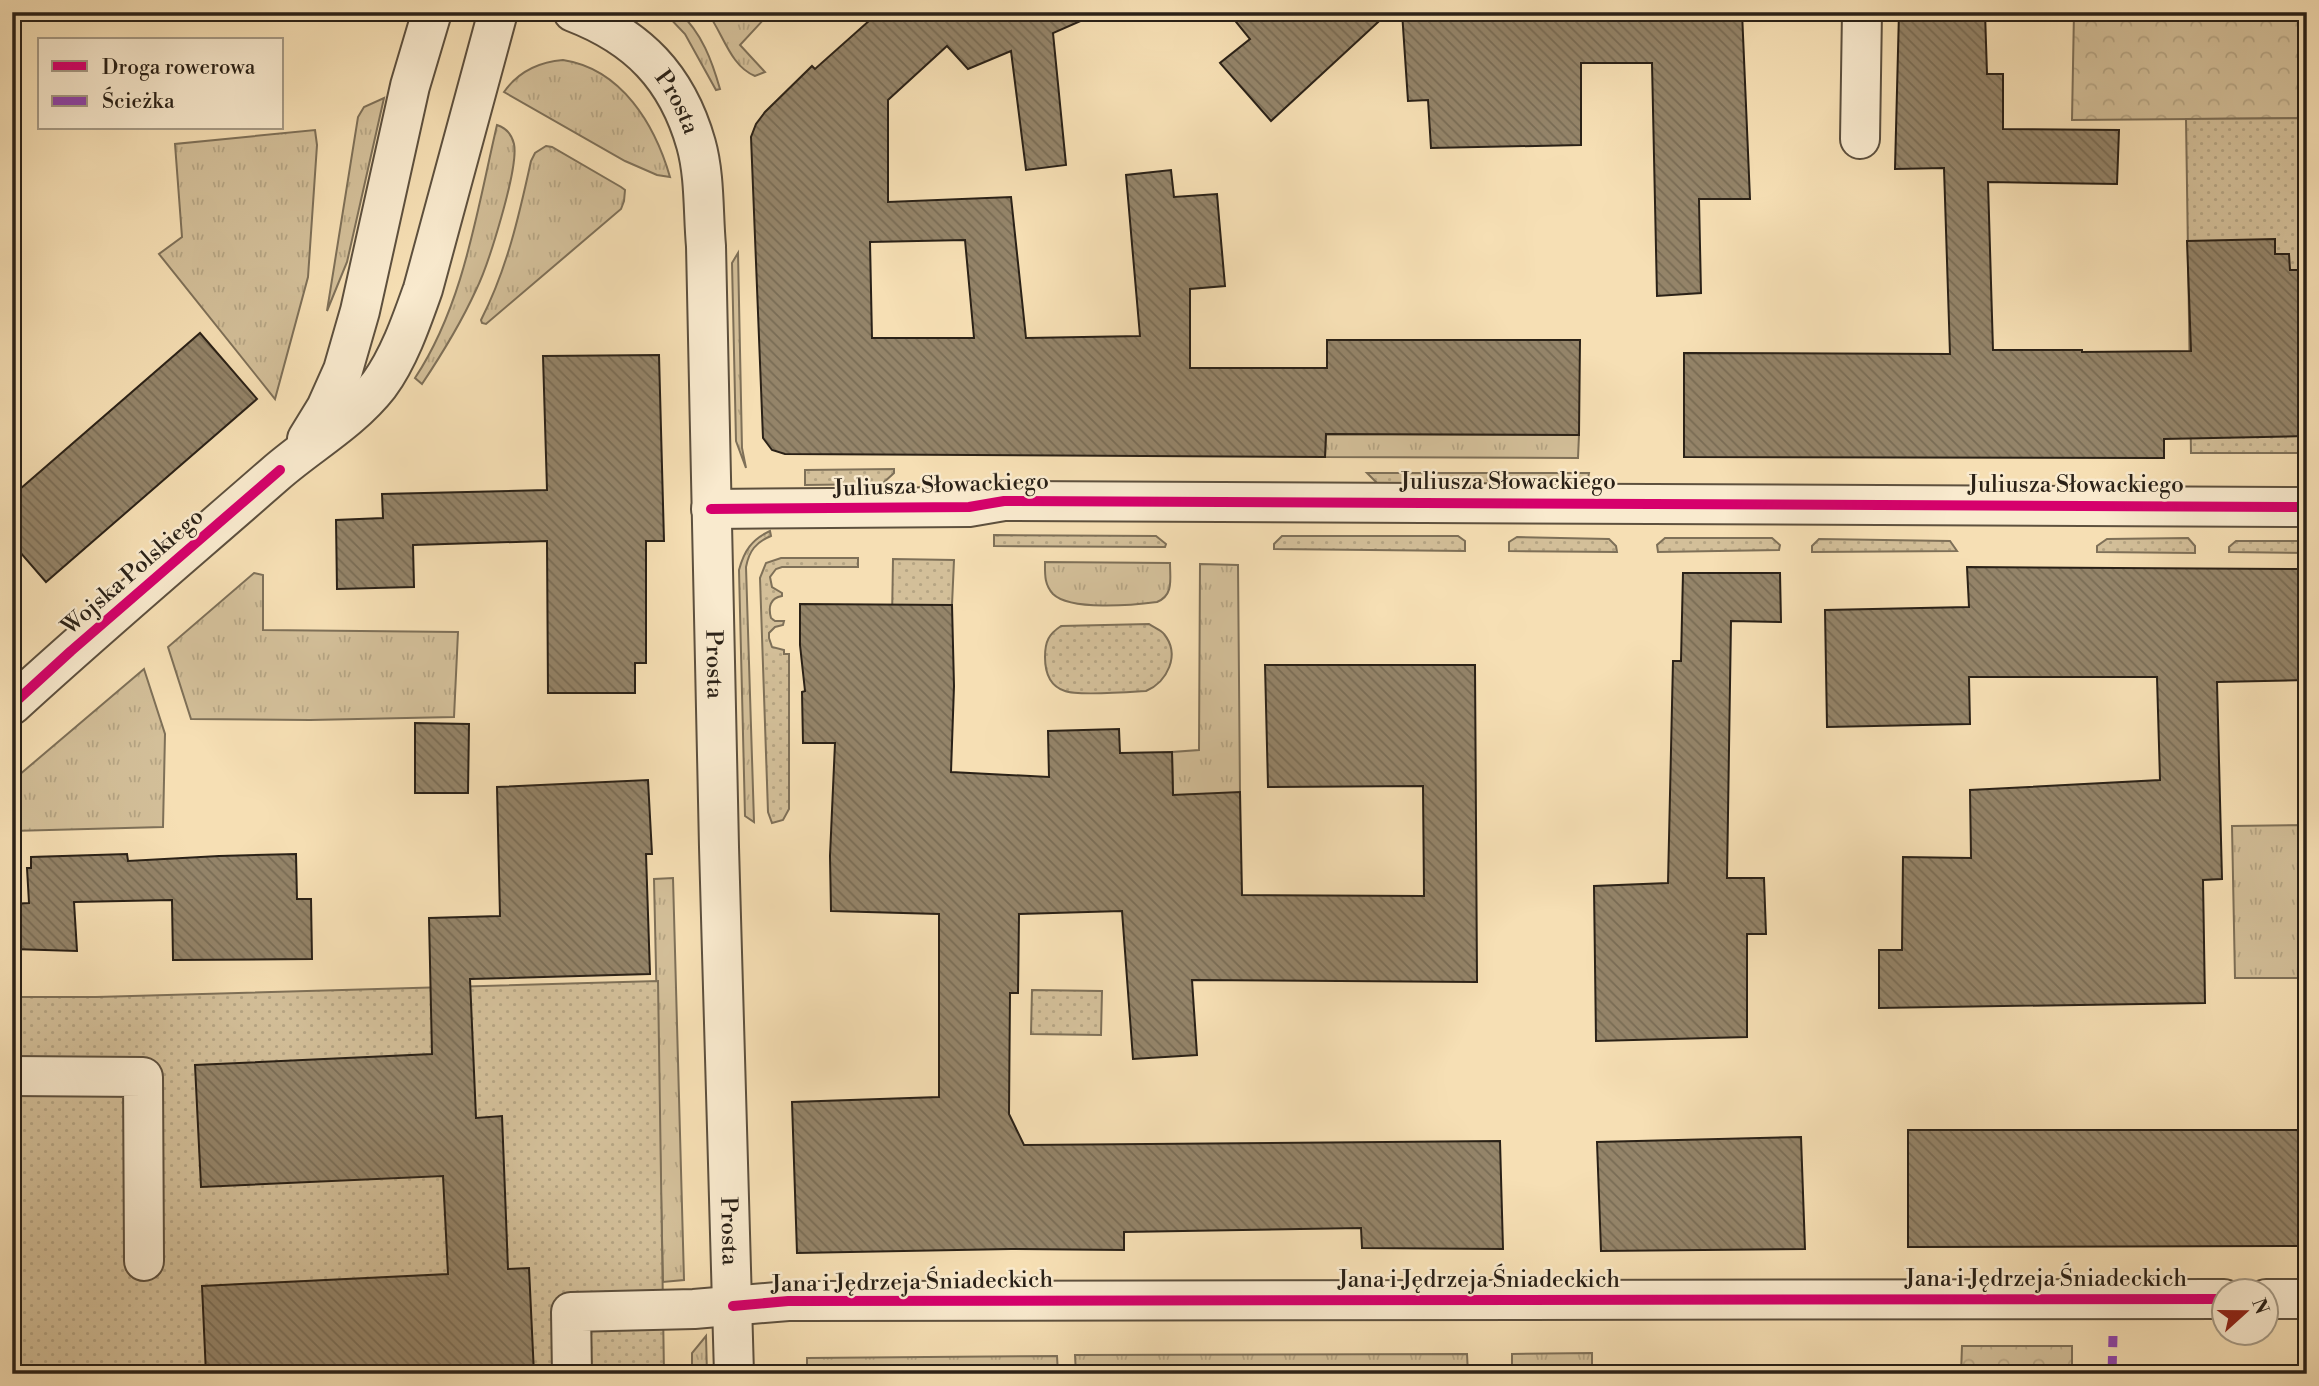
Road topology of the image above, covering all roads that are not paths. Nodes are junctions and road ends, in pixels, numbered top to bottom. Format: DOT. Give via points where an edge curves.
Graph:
graph roads {
  1 [pos="432,12"];
  2 [pos="498,12"];
  3 [pos="573,12"];
  4 [pos="1862,12"];
  5 [pos="1860,139"];
  6 [pos="280,470"];
  7 [pos="2307,507"];
  8 [pos="711,509"];
  9 [pos="12,705"];
  10 [pos="12,1076"];
  11 [pos="144,1261"];
  12 [pos="2210,1299"];
  13 [pos="2280,1299"];
  14 [pos="2307,1299"];
  15 [pos="733,1306"];
  16 [pos="572,1374"];
  17 [pos="734,1374"];
  1 -- 6 [label="street, Wojska Polskiego" via="343,370 307,440"];
  2 -- 6 [label="street, Wojska Polskiego" via="423,289 396,354 379,384 351,414"];
  3 -- 8 [label="street, Prosta" via="624,37 643,53 677,98 696,145 706,246"];
  4 -- 5 [label="street"];
  6 -- 9 [label="street, Wojska Polskiego"];
  7 -- 8 [label="street, Juliusza Słowackiego" via="1004,501 969,507"];
  8 -- 15 [label="street, Prosta"];
  10 -- 11 [label="street" via="143,1077"];
  12 -- 15 [label="street, Jana i Jędrzeja Śniadeckich" via="788,1301"];
  13 -- 14 [label="street"];
  15 -- 16 [label="street, Jana i Jędrzeja Śniadeckich" via="571,1312"];
  15 -- 17 [label="street, Prosta"];
}
